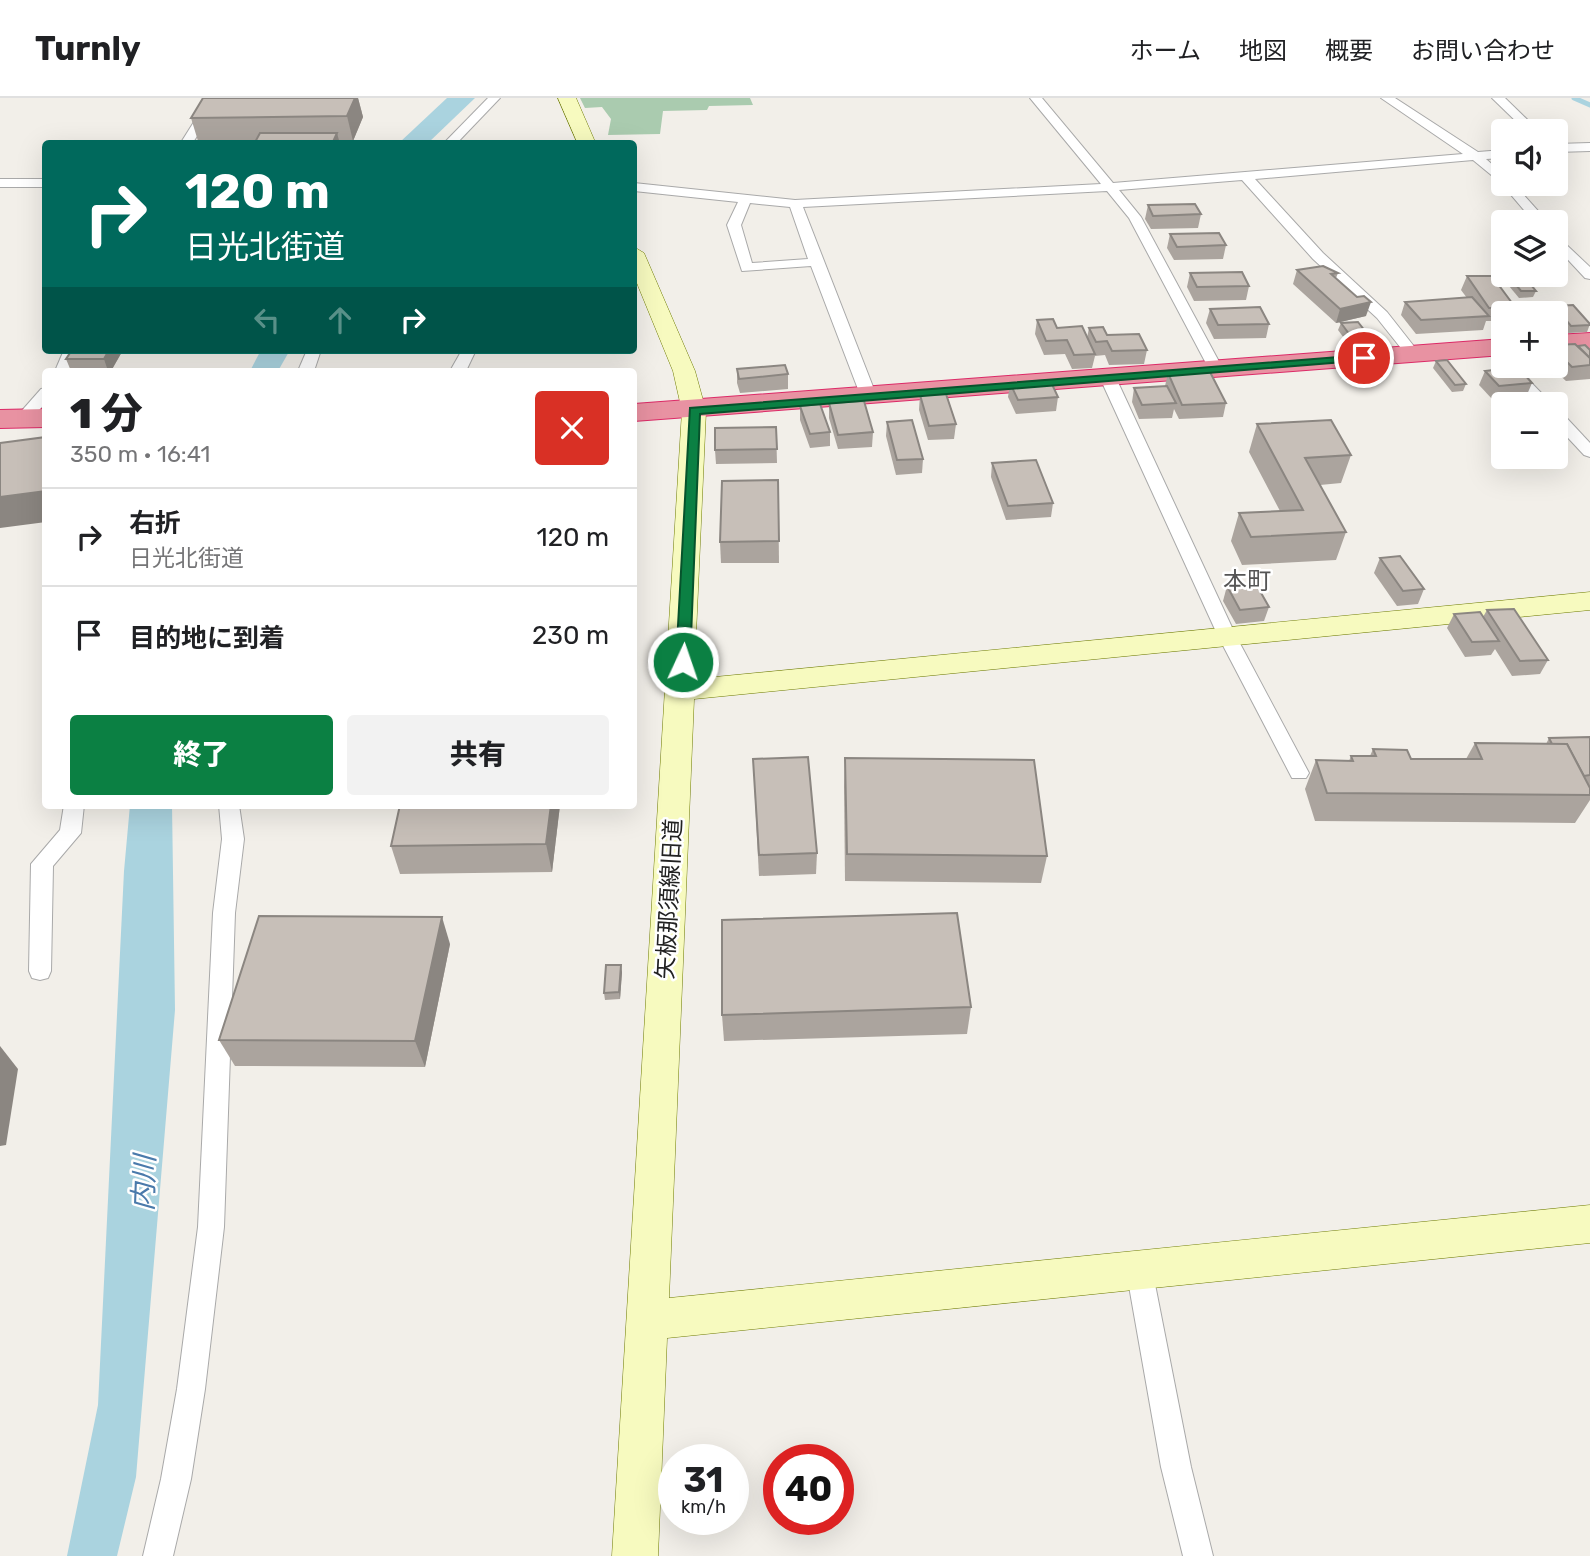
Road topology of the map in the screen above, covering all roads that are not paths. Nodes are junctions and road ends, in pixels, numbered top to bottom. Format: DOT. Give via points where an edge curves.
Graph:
graph roads {
  1 [pos="215,98"];
  2 [pos="494,98"];
  3 [pos="567,98"];
  4 [pos="1036,98"];
  5 [pos="1389,98"];
  6 [pos="1498,98"];
  7 [pos="1520,119"];
  8 [pos="189,140"];
  9 [pos="453,140"];
  10 [pos="585,140"];
  11 [pos="1568,145"];
  12 [pos="1568,147"];
  13 [pos="1573,147"];
  14 [pos="1590,147"];
  15 [pos="1491,154"];
  16 [pos="1475,156"];
  17 [pos="1491,170"];
  18 [pos="1246,176"];
  19 [pos="0,183"];
  20 [pos="42,183"];
  21 [pos="637,187"];
  22 [pos="1110,187"];
  23 [pos="1518,196"];
  24 [pos="747,199"];
  25 [pos="795,204"];
  26 [pos="1530,210"];
  27 [pos="1568,252"];
  28 [pos="815,262"];
  29 [pos="1590,275"];
  30 [pos="640,284"];
  31 [pos="1590,341"];
  32 [pos="1568,342"];
  33 [pos="1413,354"];
  34 [pos="1491,356"];
  35 [pos="1216,369"];
  36 [pos="1108,378"];
  37 [pos="1521,378"];
  38 [pos="1533,392"];
  39 [pos="42,397"];
  40 [pos="869,397"];
  41 [pos="694,411"];
  42 [pos="637,413"];
  43 [pos="23,419"];
  44 [pos="1568,429"];
  45 [pos="1590,452"];
  46 [pos="1590,601"];
  47 [pos="1227,636"];
  48 [pos="682,690"];
  49 [pos="1299,773"];
  50 [pos="73,809"];
  51 [pos="229,809"];
  52 [pos="40,971"];
  53 [pos="1590,1224"];
  54 [pos="1139,1269"];
  55 [pos="649,1320"];
  56 [pos="158,1556"];
  57 [pos="635,1556"];
  58 [pos="1198,1556"];
  1 -- 8 [label="street"];
  2 -- 9 [label="street"];
  3 -- 10 [label="street"];
  4 -- 22 [label="street"];
  5 -- 16 [label="street"];
  6 -- 7 [label="street"];
  11 -- 13 [label="street"];
  12 -- 13 [label="street"];
  13 -- 14 [label="street"];
  15 -- 16 [label="street"];
  16 -- 17 [label="street"];
  16 -- 18 [label="street"];
  18 -- 22 [label="street"];
  18 -- 33 [label="street" via="1318,256 1382,315"];
  19 -- 20 [label="street"];
  21 -- 24 [label="street"];
  22 -- 25 [label="street"];
  22 -- 35 [label="street" via="1135,217"];
  23 -- 26 [label="street"];
  24 -- 25 [label="street"];
  24 -- 28 [label="street" via="734,225 747,268"];
  25 -- 28 [label="street"];
  27 -- 29 [label="street"];
  28 -- 40 [label="street"];
  30 -- 41 [label="street, 矢板那須線旧道" via="684,371"];
  31 -- 32 [label="highway"];
  33 -- 34 [label="highway"];
  33 -- 35 [label="highway"];
  35 -- 36 [label="highway"];
  36 -- 40 [label="highway"];
  36 -- 47 [label="street"];
  37 -- 38 [label="street"];
  39 -- 43 [label="street"];
  40 -- 41 [label="highway"];
  41 -- 42 [label="highway"];
  41 -- 48 [label="street, 矢板那須線旧道"];
  44 -- 45 [label="street"];
  46 -- 47 [label="street"];
  47 -- 48 [label="street"];
  47 -- 49 [label="street"];
  48 -- 55 [label="street, 矢板那須線旧道" via="667,907"];
  50 -- 52 [label="street" via="70,833 42,864"];
  51 -- 56 [label="street" via="233,839 224,913 211,1227 191,1389"];
  53 -- 54 [label="street"];
  54 -- 55 [label="street"];
  54 -- 58 [label="street" via="1175,1467"];
  55 -- 57 [label="street, 矢板那須線旧道"];
}
